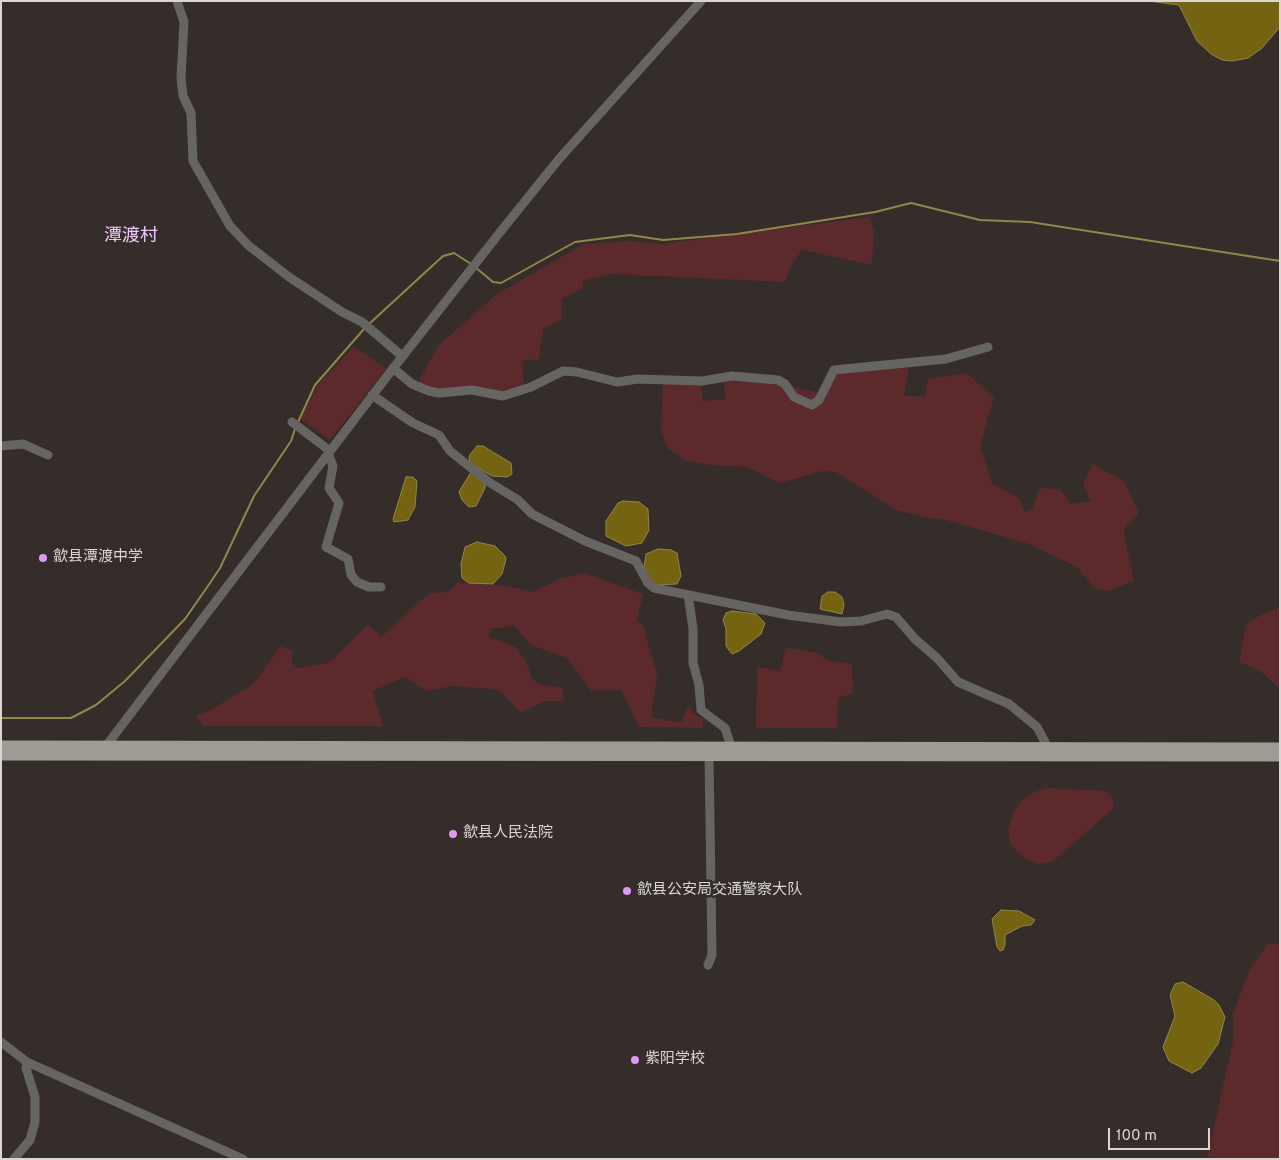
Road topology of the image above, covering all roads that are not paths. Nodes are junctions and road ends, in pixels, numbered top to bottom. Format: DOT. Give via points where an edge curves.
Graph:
graph roads {
  1 [pos="177,1"];
  2 [pos="700,1"];
  3 [pos="988,348"];
  4 [pos="402,356"];
  5 [pos="393,368"];
  6 [pos="372,395"];
  7 [pos="292,422"];
  8 [pos="1,446"];
  9 [pos="329,452"];
  10 [pos="48,455"];
  11 [pos="381,587"];
  12 [pos="688,595"];
  13 [pos="1,746"];
  14 [pos="106,746"];
  15 [pos="730,746"];
  16 [pos="1047,746"];
  17 [pos="1280,748"];
  18 [pos="709,754"];
  19 [pos="1,755"];
  20 [pos="1280,756"];
  21 [pos="708,965"];
  22 [pos="1,1042"];
  23 [pos="27,1062"];
  24 [pos="14,1159"];
  25 [pos="243,1159"];
  1 -- 4 [label="street" via="184,22 181,78 183,96 191,113 193,161 230,226 275,266 362,322"];
  2 -- 4 [label="street" via="559,160"];
  3 -- 5 [label="street" via="946,359 834,370 819,400 812,404 794,397 778,380 761,378 732,376 702,381 638,379 617,382 577,372 563,372 503,396 472,390 428,391 412,384"];
  4 -- 5 [label="street"];
  5 -- 6 [label="street"];
  6 -- 9 [label="street"];
  6 -- 12 [label="street" via="413,423 439,435 450,451 518,500 532,514 636,561 654,588"];
  7 -- 9 [label="street"];
  8 -- 10 [label="street" via="23,444"];
  9 -- 11 [label="street" via="333,466 329,488 339,503 326,547 348,559 351,575 357,582 368,587"];
  9 -- 14 [label="street"];
  12 -- 15 [label="street" via="693,628 693,663 700,686 701,710 725,728"];
  12 -- 16 [label="street" via="840,622 861,622 889,614 898,619 960,683 1005,702 1034,723"];
  13 -- 14 [label="main road"];
  14 -- 15 [label="main road"];
  15 -- 16 [label="main road"];
  16 -- 17 [label="main road"];
  18 -- 19 [label="main road"];
  18 -- 20 [label="main road"];
  18 -- 21 [label="street" via="712,954"];
  22 -- 23 [label="street"];
  23 -- 24 [label="street" via="35,1097 35,1122 30,1140"];
  23 -- 25 [label="street"];
}
